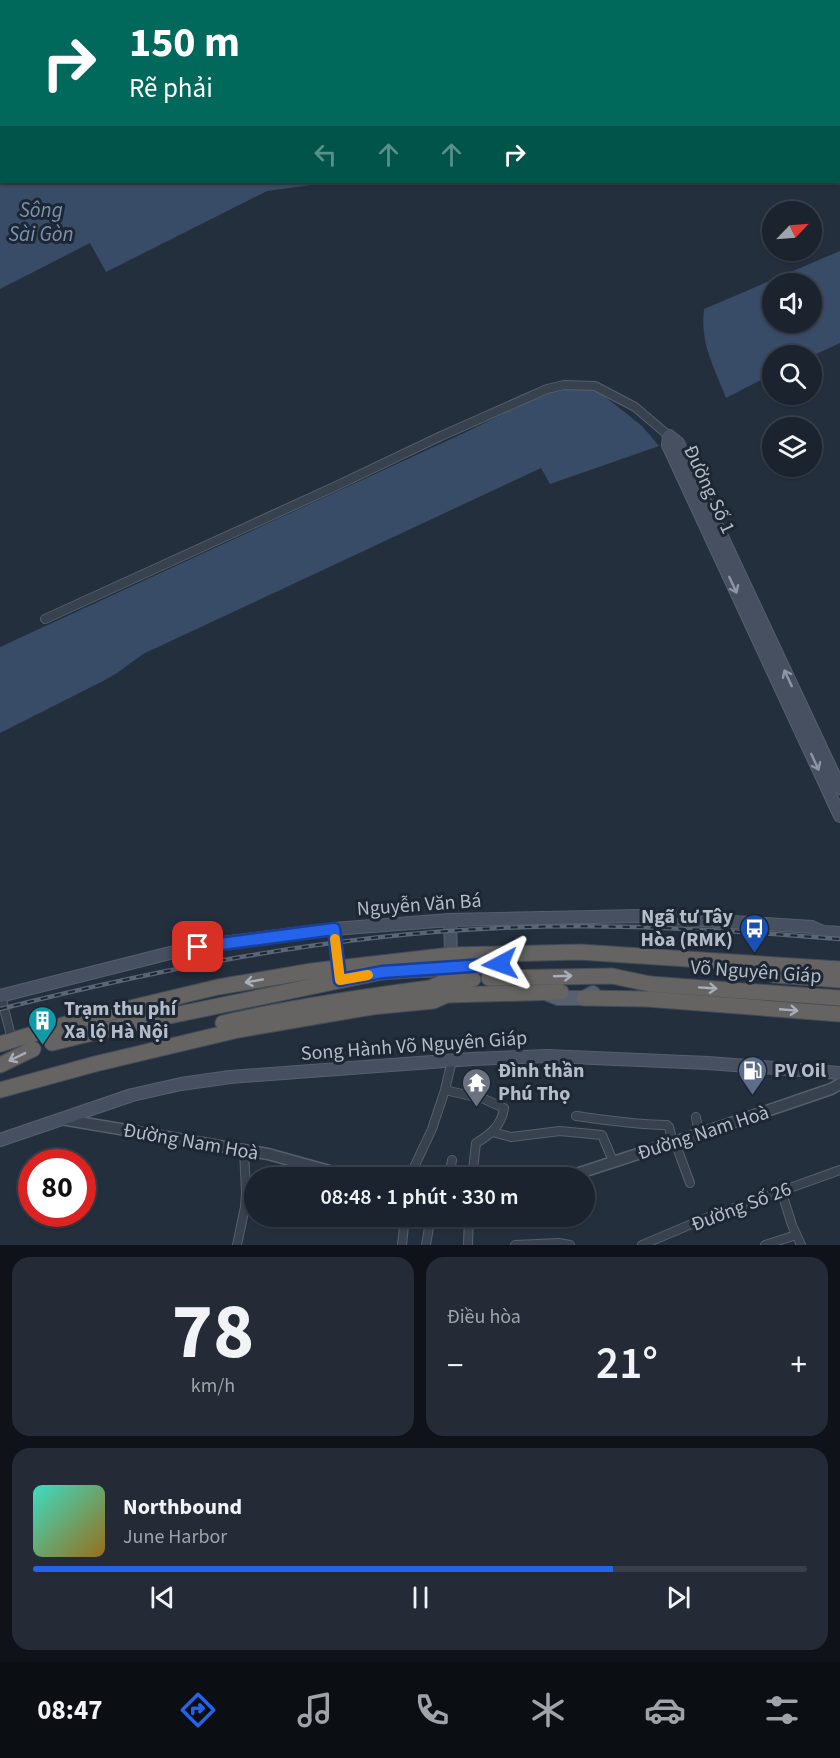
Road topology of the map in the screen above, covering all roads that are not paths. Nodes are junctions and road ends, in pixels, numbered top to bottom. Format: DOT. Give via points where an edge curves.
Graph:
graph roads {
  1 [pos="669,436"];
  2 [pos="45,619"];
  3 [pos="840,788"];
  4 [pos="840,816"];
  5 [pos="450,920"];
  6 [pos="840,926"];
  7 [pos="813,927"];
  8 [pos="334,929"];
  9 [pos="840,933"];
  10 [pos="451,955"];
  11 [pos="397,961"];
  12 [pos="840,969"];
  13 [pos="382,972"];
  14 [pos="339,974"];
  15 [pos="489,978"];
  16 [pos="473,979"];
  17 [pos="840,980"];
  18 [pos="430,988"];
  19 [pos="649,991"];
  20 [pos="561,992"];
  21 [pos="543,993"];
  22 [pos="585,994"];
  23 [pos="447,995"];
  24 [pos="0,996"];
  25 [pos="840,998"];
  26 [pos="815,1012"];
  27 [pos="840,1014"];
  28 [pos="840,1020"];
  29 [pos="76,1021"];
  30 [pos="121,1026"];
  31 [pos="6,1042"];
  32 [pos="52,1043"];
  33 [pos="33,1049"];
  34 [pos="452,1060"];
  35 [pos="0,1065"];
  36 [pos="840,1072"];
  37 [pos="0,1081"];
  38 [pos="840,1084"];
  39 [pos="0,1090"];
  40 [pos="445,1090"];
  41 [pos="576,1116"];
  42 [pos="696,1117"];
  43 [pos="61,1119"];
  44 [pos="492,1132"];
  45 [pos="699,1134"];
  46 [pos="0,1140"];
  47 [pos="674,1142"];
  48 [pos="244,1151"];
  49 [pos="452,1160"];
  50 [pos="613,1161"];
  51 [pos="315,1167"];
  52 [pos="414,1167"];
  53 [pos="451,1167"];
  54 [pos="473,1167"];
  55 [pos="595,1167"];
  56 [pos="840,1170"];
  57 [pos="690,1183"];
  58 [pos="781,1190"];
  59 [pos="404,1227"];
  60 [pos="429,1227"];
  61 [pos="469,1227"];
  62 [pos="796,1234"];
  63 [pos="656,1243"];
  64 [pos="559,1244"];
  65 [pos="237,1245"];
  66 [pos="402,1245"];
  67 [pos="426,1245"];
  68 [pos="468,1245"];
  69 [pos="515,1245"];
  70 [pos="570,1245"];
  71 [pos="642,1245"];
  72 [pos="765,1245"];
  73 [pos="801,1245"];
  1 -- 2 [label="street" via="635,407 595,386 564,385 441,436"];
  3 -- 1 [label="main road, Đường Số 1, one-way" via="678,443"];
  1 -- 4 [label="main road, Đường Số 1, one-way" via="668,446"];
  5 -- 7 [label="main road, Nguyễn Văn Bá" via="640,916"];
  5 -- 8 [label="main road, Nguyễn Văn Bá"];
  5 -- 10 [label="main road"];
  6 -- 7 [label="main road, Nguyễn Văn Bá"];
  7 -- 9 [label="main road, Nguyễn Văn Bá"];
  8 -- 14 [label="main road"];
  8 -- 24 [label="main road, Nguyễn Văn Bá" via="203,946"];
  10 -- 11 [label="highway, Võ Nguyên Giáp"];
  10 -- 12 [label="highway, Võ Nguyên Giáp" via="580,952"];
  11 -- 13 [label="highway"];
  11 -- 14 [label="highway, Võ Nguyên Giáp"];
  13 -- 14 [label="highway, Võ Nguyên Giáp"];
  13 -- 17 [label="highway, Võ Nguyên Giáp" via="596,962"];
  14 -- 29 [label="highway, Võ Nguyên Giáp, one-way" via="312,971 218,987"];
  14 -- 30 [label="highway, Võ Nguyên Giáp"];
  15 -- 19 [label="highway, Võ Nguyên Giáp, one-way" via="612,976"];
  16 -- 18 [label="highway" via="446,981"];
  18 -- 23 [label="highway"];
  18 -- 37 [label="highway" via="254,1016"];
  19 -- 22 [label="highway" via="637,988"];
  19 -- 25 [label="highway, Võ Nguyên Giáp, one-way"];
  19 -- 26 [label="highway, Võ Nguyên Giáp, one-way"];
  20 -- 21 [label="highway"];
  21 -- 22 [label="main road" via="558,998"];
  21 -- 23 [label="highway"];
  23 -- 39 [label="highway" via="433,1001 372,1007 238,1030"];
  24 -- 31 [label="street"];
  26 -- 27 [label="highway, Võ Nguyên Giáp"];
  26 -- 28 [label="main road, Võ Nguyên Giáp"];
  29 -- 30 [label="highway"];
  29 -- 31 [label="highway, Võ Nguyên Giáp"];
  30 -- 32 [label="highway, Võ Nguyên Giáp"];
  33 -- 35 [label="highway, one-way"];
  34 -- 36 [label="main road, Song Hành Võ Nguyên Giáp" via="571,1056"];
  34 -- 40 [label="street"];
  34 -- 43 [label="main road, Song Hành Võ Nguyên Giáp" via="205,1080 132,1095"];
  38 -- 45 [label="street, Đường Nam Hoà"];
  40 -- 44 [label="street" via="484,1098 504,1108"];
  40 -- 52 [label="street"];
  41 -- 47 [label="street" via="667,1125"];
  42 -- 45 [label="street"];
  43 -- 46 [label="main road, Song Hành Võ Nguyên Giáp"];
  43 -- 48 [label="street, Đường Nam Hoà"];
  44 -- 50 [label="street" via="511,1137 560,1131 602,1135"];
  44 -- 54 [label="street" via="476,1143"];
  45 -- 47 [label="street, Đường Nam Hoà"];
  47 -- 50 [label="street, Đường Nam Hoà"];
  47 -- 57 [label="street"];
  48 -- 51 [label="street, Đường Nam Hoà"];
  48 -- 65 [label="street" via="245,1207"];
  49 -- 53 [label="street"];
  50 -- 55 [label="street, Đường Nam Hoà"];
  56 -- 58 [label="street, Đường Số 26"];
  58 -- 62 [label="street"];
  58 -- 63 [label="street, Đường Số 26" via="701,1220"];
  59 -- 66 [label="street"];
  60 -- 67 [label="street"];
  61 -- 68 [label="street"];
  62 -- 72 [label="street"];
  62 -- 73 [label="street"];
  63 -- 71 [label="street, Đường Số 26"];
  64 -- 69 [label="street"];
  64 -- 70 [label="street"];
}
